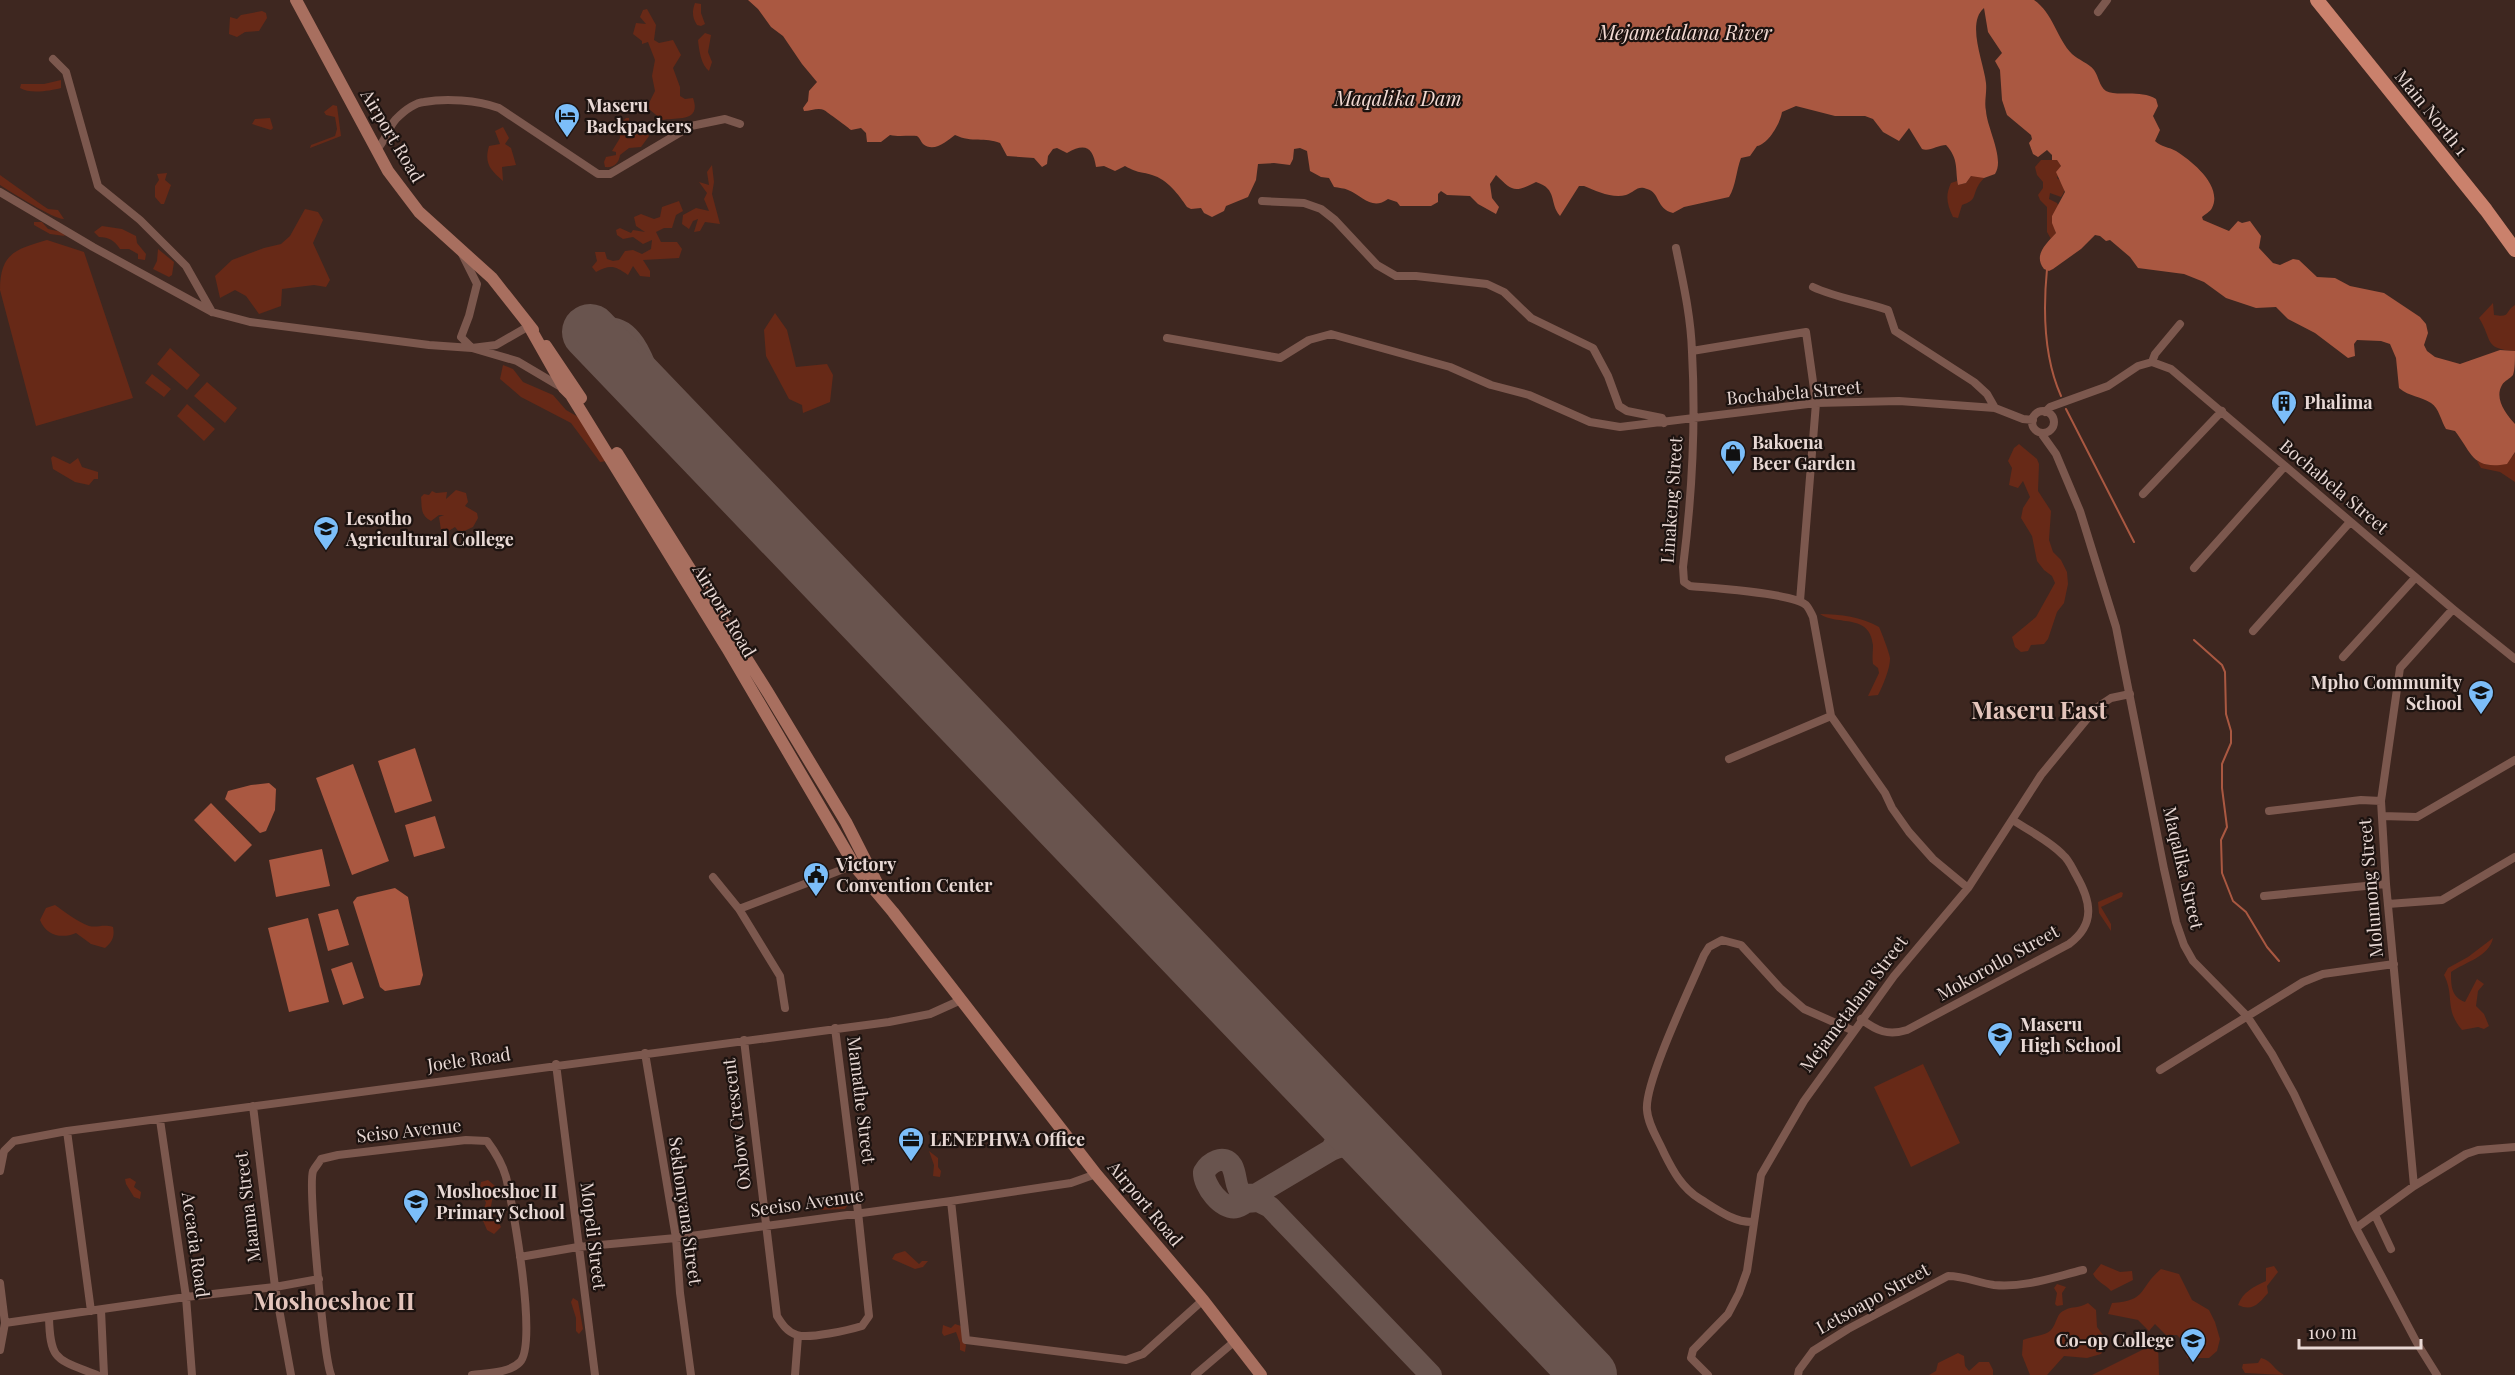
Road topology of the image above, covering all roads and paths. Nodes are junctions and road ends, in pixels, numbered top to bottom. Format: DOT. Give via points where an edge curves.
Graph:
graph roads {
  1 [pos="296,0"];
  2 [pos="2108,0"];
  3 [pos="2318,0"];
  4 [pos="2098,12"];
  5 [pos="53,59"];
  6 [pos="740,124"];
  7 [pos="376,150"];
  8 [pos="0,192"];
  9 [pos="1262,201"];
  10 [pos="456,243"];
  11 [pos="1676,248"];
  12 [pos="2515,250"];
  13 [pos="1813,286"];
  14 [pos="212,312"];
  15 [pos="2180,324"];
  16 [pos="529,326"];
  17 [pos="1167,338"];
  18 [pos="472,348"];
  19 [pos="1692,351"];
  20 [pos="2152,362"];
  21 [pos="564,388"];
  22 [pos="1816,403"];
  23 [pos="2062,404"];
  24 [pos="1995,408"];
  25 [pos="2222,411"];
  26 [pos="2044,412"];
  27 [pos="1693,419"];
  28 [pos="2033,420"];
  29 [pos="1664,423"];
  30 [pos="2053,424"];
  31 [pos="2041,433"];
  32 [pos="2056,454"];
  33 [pos="2284,467"];
  34 [pos="2143,494"];
  35 [pos="2350,522"];
  36 [pos="2194,568"];
  37 [pos="2415,578"];
  38 [pos="1800,601"];
  39 [pos="2452,609"];
  40 [pos="2253,631"];
  41 [pos="2343,657"];
  42 [pos="2515,659"];
  43 [pos="2130,694"];
  44 [pos="1831,716"];
  45 [pos="1729,759"];
  46 [pos="2515,760"];
  47 [pos="2381,801"];
  48 [pos="2270,811"];
  49 [pos="2382,816"];
  50 [pos="2013,820"];
  51 [pos="2515,857"];
  52 [pos="854,865"];
  53 [pos="713,877"];
  54 [pos="2386,884"];
  55 [pos="1968,888"];
  56 [pos="2264,896"];
  57 [pos="2388,904"];
  58 [pos="739,909"];
  59 [pos="893,912"];
  60 [pos="2394,964"];
  61 [pos="961,1000"];
  62 [pos="785,1008"];
  63 [pos="2247,1016"];
  64 [pos="1861,1019"];
  65 [pos="835,1028"];
  66 [pos="1854,1031"];
  67 [pos="744,1040"];
  68 [pos="645,1053"];
  69 [pos="556,1064"];
  70 [pos="2160,1070"];
  71 [pos="253,1106"];
  72 [pos="160,1120"];
  73 [pos="67,1131"];
  74 [pos="2515,1147"];
  75 [pos="0,1171"];
  76 [pos="1096,1174"];
  77 [pos="2414,1186"];
  78 [pos="951,1201"];
  79 [pos="858,1212"];
  80 [pos="2375,1215"];
  81 [pos="1754,1222"];
  82 [pos="766,1225"];
  83 [pos="2356,1228"];
  84 [pos="676,1238"];
  85 [pos="578,1247"];
  86 [pos="2391,1249"];
  87 [pos="520,1257"];
  88 [pos="2083,1270"];
  89 [pos="319,1279"];
  90 [pos="0,1283"];
  91 [pos="274,1287"];
  92 [pos="186,1297"];
  93 [pos="1203,1300"];
  94 [pos="101,1310"];
  95 [pos="91,1311"];
  96 [pos="49,1317"];
  97 [pos="5,1323"];
  98 [pos="798,1336"];
  99 [pos="1235,1341"];
  100 [pos="1,1345"];
  101 [pos="97,1375"];
  102 [pos="104,1375"];
  103 [pos="192,1375"];
  104 [pos="291,1375"];
  105 [pos="331,1375"];
  106 [pos="472,1375"];
  107 [pos="595,1375"];
  108 [pos="691,1375"];
  109 [pos="795,1375"];
  110 [pos="1195,1375"];
  111 [pos="1262,1375"];
  112 [pos="1708,1375"];
  113 [pos="1798,1375"];
  114 [pos="2437,1375"];
  1 -- 7 [label="main road, Airport Road"];
  2 -- 4 [label="street"];
  3 -- 12 [label="main road, Main North 1"];
  5 -- 14 [label="street" via="66,72 98,186 140,220 186,266"];
  6 -- 7 [label="street" via="725,118 691,126 610,174 598,174 499,108 486,103 422,102 405,110"];
  7 -- 10 [label="main road, Airport Road" via="419,212"];
  8 -- 14 [label="street"];
  9 -- 29 [label="street, Bochabela Street" via="1304,203 1321,209 1377,265 1396,276 1497,288 1531,318 1593,348 1619,406 1662,418"];
  10 -- 16 [label="main road, Airport Road" via="492,278"];
  10 -- 18 [label="street" via="477,284 460,337"];
  11 -- 19 [label="street, Linakeng Street"];
  13 -- 24 [label="street" via="1887,310 1895,331 1974,382"];
  14 -- 18 [label="street" via="250,322"];
  15 -- 20 [label="street"];
  16 -- 18 [label="street" via="496,345"];
  16 -- 21 [label="main road, Airport Road"];
  16 -- 59 [label="main road, Airport Road" via="553,355 767,691 846,822"];
  17 -- 29 [label="street, Bochabela Street" via="1280,358 1309,340 1331,334 1450,367 1590,422 1620,427"];
  18 -- 21 [label="street" via="517,361"];
  19 -- 22 [label="street" via="1806,332"];
  19 -- 27 [label="street, Linakeng Street"];
  20 -- 23 [label="street" via="2138,366 2108,386"];
  20 -- 25 [label="street, Bochabela Street" via="2171,369"];
  21 -- 52 [label="main road, Airport Road" via="572,395 727,648"];
  22 -- 24 [label="street, Bochabela Street" via="1899,401"];
  22 -- 27 [label="street, Bochabela Street"];
  22 -- 38 [label="street"];
  23 -- 26 [label="street"];
  23 -- 30 [label="street"];
  24 -- 28 [label="street, Bochabela Street"];
  25 -- 33 [label="street, Bochabela Street"];
  25 -- 34 [label="street"];
  26 -- 28 [label="street"];
  26 -- 30 [label="street" via="2050,414"];
  27 -- 29 [label="street, Bochabela Street"];
  27 -- 38 [label="street, Linakeng Street" via="1693,472 1683,582"];
  28 -- 31 [label="street"];
  30 -- 31 [label="street"];
  30 -- 32 [label="street, Maqalika Street"];
  31 -- 32 [label="street, Maqalika Street"];
  32 -- 43 [label="street, Maqalika Street" via="2091,543 2116,627"];
  33 -- 35 [label="street, Bochabela Street"];
  33 -- 36 [label="street"];
  35 -- 37 [label="street, Bochabela Street"];
  35 -- 40 [label="street"];
  37 -- 39 [label="street, Bochabela Street"];
  37 -- 41 [label="street"];
  38 -- 44 [label="street" via="1813,617"];
  39 -- 42 [label="street, Bochabela Street"];
  39 -- 47 [label="street, Molumong Street" via="2400,668"];
  43 -- 50 [label="street, Mejametalana Street" via="2111,698 2096,708 2040,776"];
  43 -- 63 [label="street, Maqalika Street" via="2166,880 2184,945 2193,961"];
  44 -- 45 [label="street"];
  44 -- 55 [label="street" via="1909,832 1933,859"];
  46 -- 49 [label="street" via="2416,817"];
  47 -- 48 [label="street"];
  47 -- 49 [label="street, Molumong Street"];
  49 -- 54 [label="street, Molumong Street"];
  50 -- 55 [label="street, Mejametalana Street"];
  50 -- 64 [label="street, Mokorotlo Street" via="2069,863 2086,898 2088,914 2083,931 2069,944 1907,1030 1885,1033"];
  51 -- 57 [label="street" via="2442,900"];
  52 -- 58 [label="street"];
  52 -- 59 [label="main road, Airport Road"];
  53 -- 58 [label="street"];
  54 -- 56 [label="street"];
  54 -- 57 [label="street, Molumong Street"];
  55 -- 64 [label="street, Mejametalana Street"];
  57 -- 60 [label="street, Molumong Street"];
  58 -- 62 [label="street" via="780,976"];
  59 -- 61 [label="main road, Airport Road"];
  60 -- 63 [label="street" via="2323,974"];
  60 -- 77 [label="street, Molumong Street"];
  61 -- 65 [label="street, Joele Road" via="930,1014"];
  61 -- 76 [label="main road, Airport Road"];
  63 -- 70 [label="street"];
  63 -- 83 [label="street, Maqalika Street" via="2294,1094"];
  64 -- 66 [label="street, Mejametalana Street"];
  65 -- 67 [label="street, Joele Road"];
  65 -- 79 [label="street, Mamathe Street"];
  66 -- 81 [label="street, Mejametalana Street" via="1804,1101 1761,1175"];
  66 -- 81 [label="street" via="1804,1009 1741,945 1722,940 1704,955 1658,1066 1647,1099 1648,1119 1672,1169 1688,1191 1730,1217"];
  67 -- 68 [label="street, Joele Road"];
  67 -- 82 [label="street, Oxbow Crescent"];
  68 -- 69 [label="street, Joele Road"];
  68 -- 84 [label="street, Sekhonyana Street"];
  69 -- 71 [label="street, Joele Road"];
  69 -- 85 [label="street, Mopeli Street"];
  71 -- 72 [label="street, Joele Road"];
  71 -- 91 [label="street, Maama Street"];
  72 -- 73 [label="street, Joele Road"];
  72 -- 92 [label="street, Accacia Road"];
  73 -- 75 [label="street, Joele Road" via="14,1141 4,1152"];
  73 -- 95 [label="street"];
  74 -- 77 [label="street" via="2466,1154"];
  76 -- 78 [label="street, Seeiso Avenue" via="1071,1183"];
  76 -- 93 [label="main road, Airport Road"];
  77 -- 80 [label="street"];
  78 -- 79 [label="street, Seeiso Avenue"];
  78 -- 93 [label="street" via="966,1340 1126,1360 1143,1354"];
  79 -- 82 [label="street, Seeiso Avenue"];
  79 -- 98 [label="street" via="869,1316 862,1326 847,1331"];
  80 -- 83 [label="street"];
  80 -- 86 [label="street"];
  81 -- 112 [label="street, Mejametalana Street" via="1747,1271 1739,1293 1728,1314 1693,1350 1691,1358"];
  82 -- 84 [label="street, Seeiso Avenue"];
  82 -- 98 [label="street, Oxbow Crescent" via="777,1316 784,1328"];
  83 -- 114 [label="street, Maqalika Street"];
  84 -- 85 [label="street, Seeiso Avenue"];
  84 -- 108 [label="street, Sekhonyana Street"];
  85 -- 87 [label="street, Seeiso Avenue"];
  85 -- 107 [label="street, Mopeli Street"];
  87 -- 89 [label="street, Seiso Avenue" via="506,1177 497,1154 487,1141 455,1142 321,1159 313,1171 311,1191"];
  87 -- 106 [label="street, Seiso Avenue" via="528,1340 525,1355 509,1369"];
  88 -- 113 [label="street, Letsoapo Street" via="2025,1284 1995,1285 1964,1276 1948,1276 1813,1351"];
  89 -- 91 [label="street"];
  89 -- 105 [label="street, Seiso Avenue"];
  90 -- 97 [label="street"];
  91 -- 92 [label="street"];
  91 -- 104 [label="street, Maama Street"];
  92 -- 94 [label="street"];
  92 -- 103 [label="street, Accacia Road"];
  93 -- 99 [label="main road, Airport Road"];
  94 -- 95 [label="street"];
  94 -- 102 [label="street"];
  95 -- 96 [label="street"];
  96 -- 97 [label="street"];
  96 -- 101 [label="street" via="53,1352"];
  97 -- 100 [label="street"];
  98 -- 109 [label="street"];
  99 -- 110 [label="street"];
  99 -- 111 [label="main road, Airport Road"];
}
